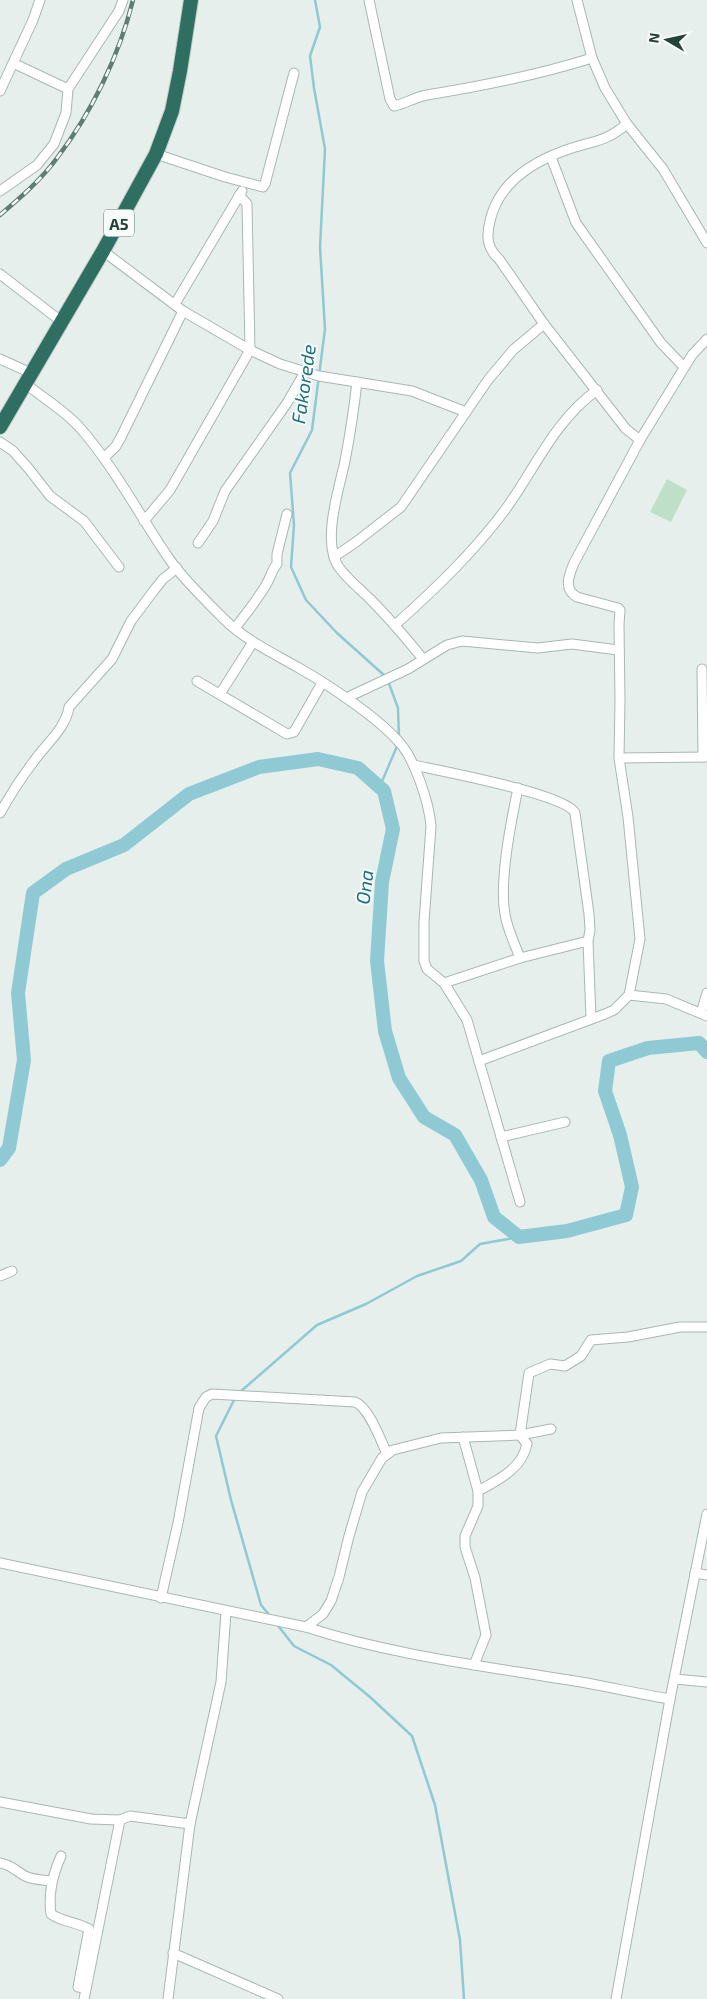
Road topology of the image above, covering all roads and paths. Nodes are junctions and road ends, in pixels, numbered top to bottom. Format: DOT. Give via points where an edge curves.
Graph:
graph roads {
  1 [pos="40,0"];
  2 [pos="122,0"];
  3 [pos="191,0"];
  4 [pos="369,0"];
  5 [pos="578,0"];
  6 [pos="592,58"];
  7 [pos="13,63"];
  8 [pos="0,68"];
  9 [pos="294,73"];
  10 [pos="6,79"];
  11 [pos="68,89"];
  12 [pos="0,91"];
  13 [pos="627,124"];
  14 [pos="156,154"];
  15 [pos="551,157"];
  16 [pos="246,184"];
  17 [pos="0,191"];
  18 [pos="239,195"];
  19 [pos="707,243"];
  20 [pos="103,251"];
  21 [pos="0,274"];
  22 [pos="175,304"];
  23 [pos="183,311"];
  24 [pos="62,322"];
  25 [pos="544,324"];
  26 [pos="707,339"];
  27 [pos="250,350"];
  28 [pos="0,359"];
  29 [pos="684,367"];
  30 [pos="305,372"];
  31 [pos="29,378"];
  32 [pos="357,382"];
  33 [pos="597,390"];
  34 [pos="466,412"];
  35 [pos="0,427"];
  36 [pos="640,440"];
  37 [pos="0,442"];
  38 [pos="104,458"];
  39 [pos="287,514"];
  40 [pos="144,520"];
  41 [pos="198,543"];
  42 [pos="334,557"];
  43 [pos="119,567"];
  44 [pos="177,568"];
  45 [pos="395,625"];
  46 [pos="235,628"];
  47 [pos="253,642"];
  48 [pos="618,650"];
  49 [pos="423,659"];
  50 [pos="702,669"];
  51 [pos="197,681"];
  52 [pos="322,683"];
  53 [pos="220,694"];
  54 [pos="346,698"];
  55 [pos="705,757"];
  56 [pos="619,758"];
  57 [pos="414,765"];
  58 [pos="518,788"];
  59 [pos="0,813"];
  60 [pos="588,941"];
  61 [pos="520,958"];
  62 [pos="444,983"];
  63 [pos="707,993"];
  64 [pos="629,996"];
  65 [pos="704,1014"];
  66 [pos="591,1018"];
  67 [pos="479,1061"];
  68 [pos="565,1122"];
  69 [pos="502,1137"];
  70 [pos="520,1202"];
  71 [pos="12,1271"];
  72 [pos="0,1276"];
  73 [pos="707,1327"];
  74 [pos="551,1429"];
  75 [pos="520,1435"];
  76 [pos="463,1436"];
  77 [pos="387,1454"];
  78 [pos="478,1491"];
  79 [pos="707,1514"];
  80 [pos="0,1563"];
  81 [pos="695,1573"];
  82 [pos="707,1575"];
  83 [pos="161,1598"];
  84 [pos="226,1612"];
  85 [pos="306,1627"];
  86 [pos="474,1665"];
  87 [pos="675,1679"];
  88 [pos="707,1682"];
  89 [pos="670,1699"];
  90 [pos="0,1802"];
  91 [pos="120,1820"];
  92 [pos="190,1824"];
  93 [pos="61,1856"];
  94 [pos="0,1863"];
  95 [pos="52,1881"];
  96 [pos="172,1954"];
  97 [pos="86,1988"];
  98 [pos="84,1999"];
  99 [pos="168,1999"];
  100 [pos="278,1999"];
  101 [pos="616,1999"];
  1 -- 7 [label="street"];
  2 -- 11 [label="street" via="119,11"];
  3 -- 14 [label="highway, A5" via="172,111"];
  4 -- 6 [label="street" via="394,106 425,95 492,84"];
  5 -- 6 [label="street"];
  6 -- 13 [label="street"];
  7 -- 10 [label="street"];
  7 -- 11 [label="street"];
  8 -- 10 [label="street"];
  9 -- 16 [label="street" via="265,184 260,187"];
  10 -- 12 [label="street"];
  11 -- 17 [label="street" via="66,113 54,144 38,165"];
  13 -- 15 [label="street" via="607,138"];
  13 -- 19 [label="street" via="663,169"];
  14 -- 16 [label="street"];
  14 -- 20 [label="highway, A5"];
  15 -- 25 [label="street" via="531,167 504,188 497,199 487,232 491,252"];
  15 -- 29 [label="street" via="576,223 661,343"];
  16 -- 18 [label="street"];
  18 -- 22 [label="street"];
  18 -- 27 [label="street" via="247,204"];
  20 -- 22 [label="street"];
  20 -- 24 [label="highway, A5"];
  21 -- 24 [label="street"];
  22 -- 23 [label="street"];
  23 -- 27 [label="street"];
  23 -- 38 [label="street" via="121,437"];
  24 -- 31 [label="highway, A5"];
  25 -- 33 [label="street"];
  25 -- 34 [label="street" via="513,350"];
  26 -- 29 [label="street"];
  27 -- 30 [label="street"];
  27 -- 40 [label="street" via="170,490"];
  28 -- 31 [label="street"];
  29 -- 36 [label="street"];
  30 -- 32 [label="street"];
  30 -- 41 [label="street" via="225,491 213,521"];
  31 -- 35 [label="highway, A5"];
  31 -- 38 [label="street" via="82,429"];
  32 -- 34 [label="street" via="412,392"];
  32 -- 42 [label="street" via="332,525"];
  33 -- 36 [label="street" via="626,429"];
  33 -- 45 [label="street" via="565,419 505,510 474,548"];
  34 -- 42 [label="street" via="401,507"];
  36 -- 48 [label="street" via="574,563 568,583 577,598 620,610"];
  37 -- 43 [label="street" via="13,451 50,496 84,521"];
  38 -- 40 [label="street"];
  39 -- 46 [label="street" via="277,564"];
  40 -- 44 [label="street"];
  42 -- 45 [label="street" via="346,575"];
  44 -- 46 [label="street"];
  44 -- 59 [label="street" via="163,579 131,621 112,659 69,707 68,716 26,771"];
  45 -- 49 [label="street"];
  46 -- 47 [label="street"];
  47 -- 52 [label="street"];
  47 -- 53 [label="street"];
  48 -- 49 [label="street" via="572,644 538,648 462,641 447,645"];
  48 -- 56 [label="street"];
  49 -- 54 [label="street"];
  50 -- 55 [label="street"];
  51 -- 53 [label="street"];
  52 -- 53 [label="street" via="291,734"];
  52 -- 54 [label="street"];
  54 -- 57 [label="street" via="399,742"];
  55 -- 56 [label="street"];
  56 -- 64 [label="street" via="640,939"];
  57 -- 58 [label="street"];
  57 -- 62 [label="street" via="431,826 424,961"];
  58 -- 60 [label="street" via="573,808 589,914"];
  58 -- 61 [label="street" via="504,900 508,926"];
  60 -- 61 [label="street"];
  60 -- 66 [label="street"];
  61 -- 62 [label="street"];
  62 -- 67 [label="street" via="467,1020"];
  63 -- 65 [label="street"];
  64 -- 65 [label="street" via="658,997"];
  64 -- 66 [label="street" via="614,1010"];
  66 -- 67 [label="street"];
  67 -- 69 [label="street"];
  68 -- 69 [label="street"];
  69 -- 70 [label="street"];
  71 -- 72 [label="street"];
  73 -- 75 [label="street" via="680,1327 591,1340 581,1356 566,1366 550,1364 529,1373"];
  74 -- 75 [label="street"];
  75 -- 76 [label="street"];
  75 -- 78 [label="street" via="526,1444 520,1459 506,1475"];
  76 -- 77 [label="street" via="411,1444"];
  76 -- 78 [label="street"];
  77 -- 83 [label="street" via="365,1411 355,1402 206,1396 200,1405"];
  77 -- 85 [label="street" via="362,1492 331,1601 323,1614"];
  78 -- 86 [label="street" via="478,1506 465,1539 486,1628"];
  79 -- 81 [label="street"];
  80 -- 83 [label="street"];
  81 -- 82 [label="street"];
  81 -- 87 [label="street"];
  83 -- 84 [label="street"];
  84 -- 85 [label="street"];
  84 -- 92 [label="street" via="221,1682"];
  85 -- 86 [label="street" via="343,1639"];
  86 -- 89 [label="street"];
  87 -- 88 [label="street"];
  87 -- 89 [label="street"];
  89 -- 101 [label="street"];
  90 -- 91 [label="street" via="91,1819"];
  91 -- 92 [label="street" via="130,1816"];
  91 -- 97 [label="street"];
  92 -- 96 [label="street"];
  93 -- 95 [label="street"];
  94 -- 95 [label="street" via="10,1865 35,1880"];
  95 -- 97 [label="street" via="51,1914 89,1930 78,1987"];
  96 -- 99 [label="street"];
  96 -- 100 [label="street"];
  97 -- 98 [label="street"];
}
